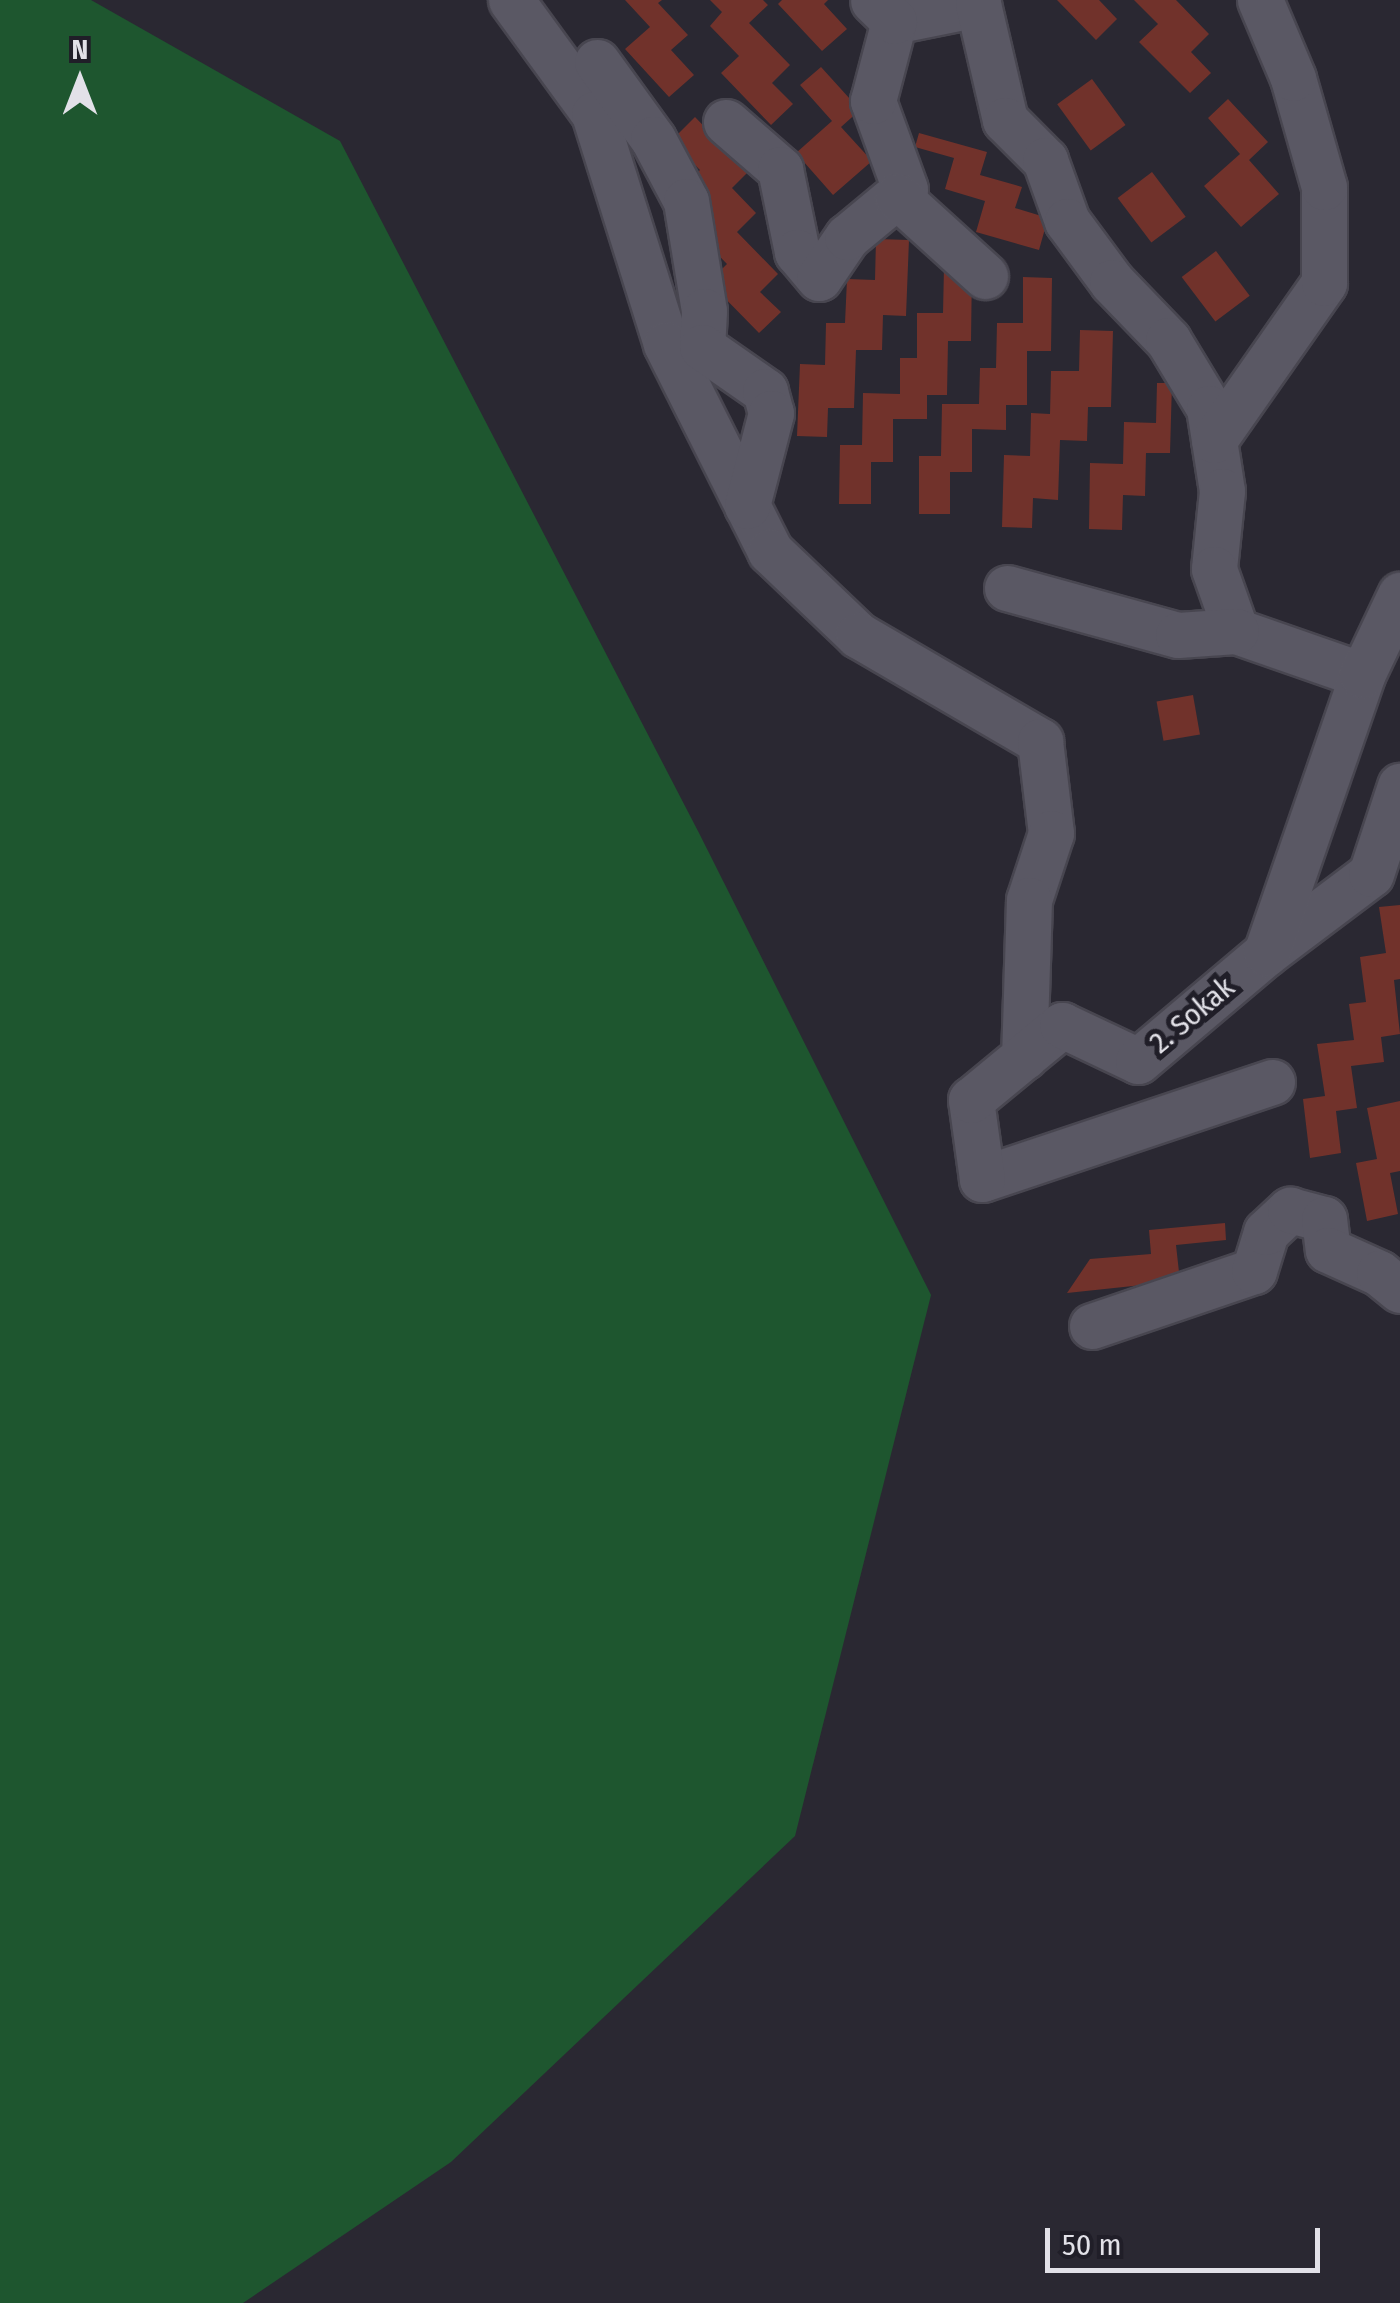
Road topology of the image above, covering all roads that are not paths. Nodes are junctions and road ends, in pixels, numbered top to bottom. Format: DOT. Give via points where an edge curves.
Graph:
graph roads {
  1 [pos="512,0"];
  2 [pos="1260,0"];
  3 [pos="883,11"];
  4 [pos="596,62"];
  5 [pos="726,122"];
  6 [pos="897,196"];
  7 [pos="985,276"];
  8 [pos="1214,440"];
  9 [pos="747,506"];
  10 [pos="1007,588"];
  11 [pos="1400,595"];
  12 [pos="1236,631"];
  13 [pos="1362,675"];
  14 [pos="1400,786"];
  15 [pos="1386,880"];
  16 [pos="1266,953"];
  17 [pos="1024,1057"];
  18 [pos="1272,1082"];
  19 [pos="1393,1278"];
  20 [pos="1092,1326"];
  1 -- 9 [label="street" via="594,114 666,344"];
  2 -- 8 [label="street" via="1293,78 1324,187 1324,283"];
  3 -- 6 [label="street" via="873,102 904,190"];
  3 -- 8 [label="street" via="978,4 1005,120 1045,160 1067,221 1112,282 1168,340 1209,408"];
  4 -- 9 [label="street" via="653,139 686,201 704,311 702,347 764,391 771,413"];
  5 -- 6 [label="street" via="780,169 797,252 818,278 846,236"];
  6 -- 7 [label="street"];
  8 -- 12 [label="street" via="1222,491 1214,569"];
  9 -- 17 [label="street" via="770,551 858,635 1040,740 1051,833 1029,900"];
  10 -- 12 [label="street" via="1178,635"];
  11 -- 13 [label="street"];
  12 -- 13 [label="street"];
  13 -- 16 [label="street"];
  14 -- 15 [label="street"];
  15 -- 16 [label="street"];
  16 -- 17 [label="street, 2. Sokak" via="1138,1061 1062,1025"];
  17 -- 18 [label="street, 2. Sokak" via="971,1100 982,1179"];
  19 -- 20 [label="street" via="1328,1250 1324,1219 1290,1210 1266,1232 1254,1271"];
}
